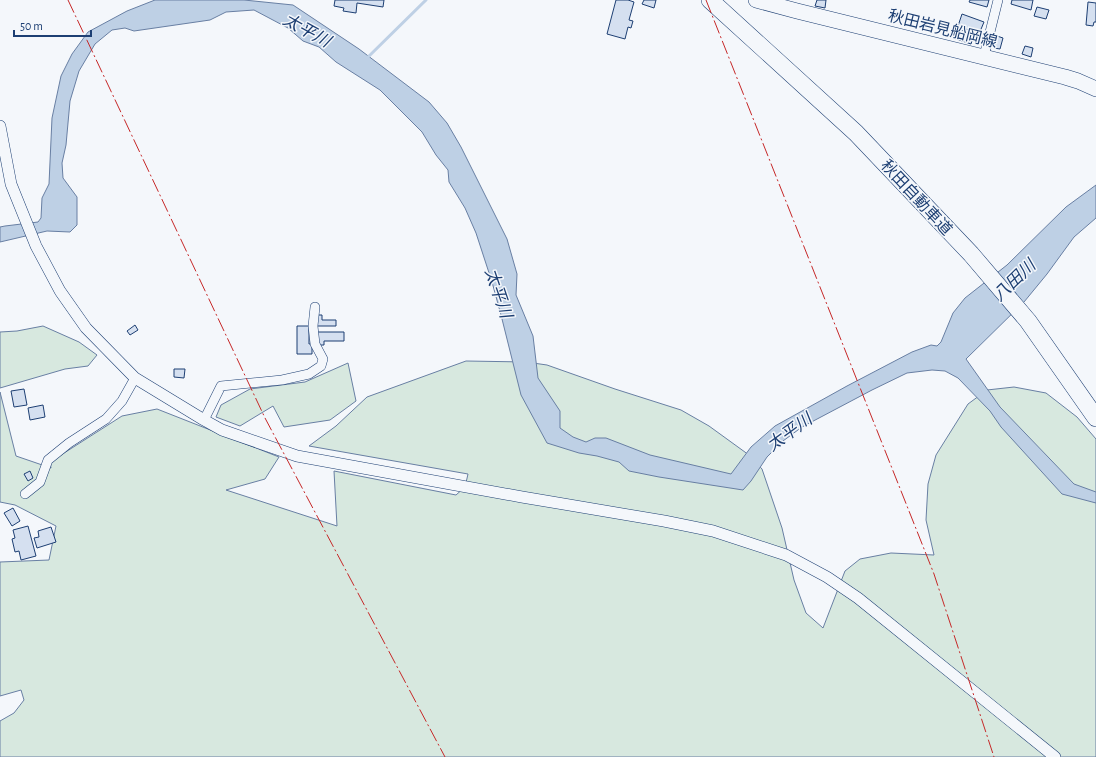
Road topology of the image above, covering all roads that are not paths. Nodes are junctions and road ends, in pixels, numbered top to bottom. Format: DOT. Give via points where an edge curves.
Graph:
graph roads {
  1 [pos="710,0"];
  2 [pos="756,0"];
  3 [pos="998,0"];
  4 [pos="984,56"];
  5 [pos="1096,89"];
  6 [pos="0,126"];
  7 [pos="315,307"];
  8 [pos="135,378"];
  9 [pos="1096,418"];
  10 [pos="204,420"];
  11 [pos="25,494"];
  12 [pos="1055,757"];
  1 -- 9 [label="highway, 秋田自動車道" via="856,133 971,254 1028,320"];
  2 -- 4 [label="main road, 秋田岩見船岡線"];
  3 -- 4 [label="street"];
  4 -- 5 [label="main road, 秋田岩見船岡線" via="1065,77"];
  6 -- 8 [label="street" via="11,184 36,246 60,291 86,328"];
  7 -- 10 [label="street" via="313,326 315,344 323,359 321,366 309,374 282,380 221,386"];
  8 -- 10 [label="street"];
  8 -- 11 [label="street" via="122,400 106,419 48,460 40,482"];
  10 -- 12 [label="street" via="222,430 297,456 664,521 713,531 786,555 827,577 858,598"];
}
